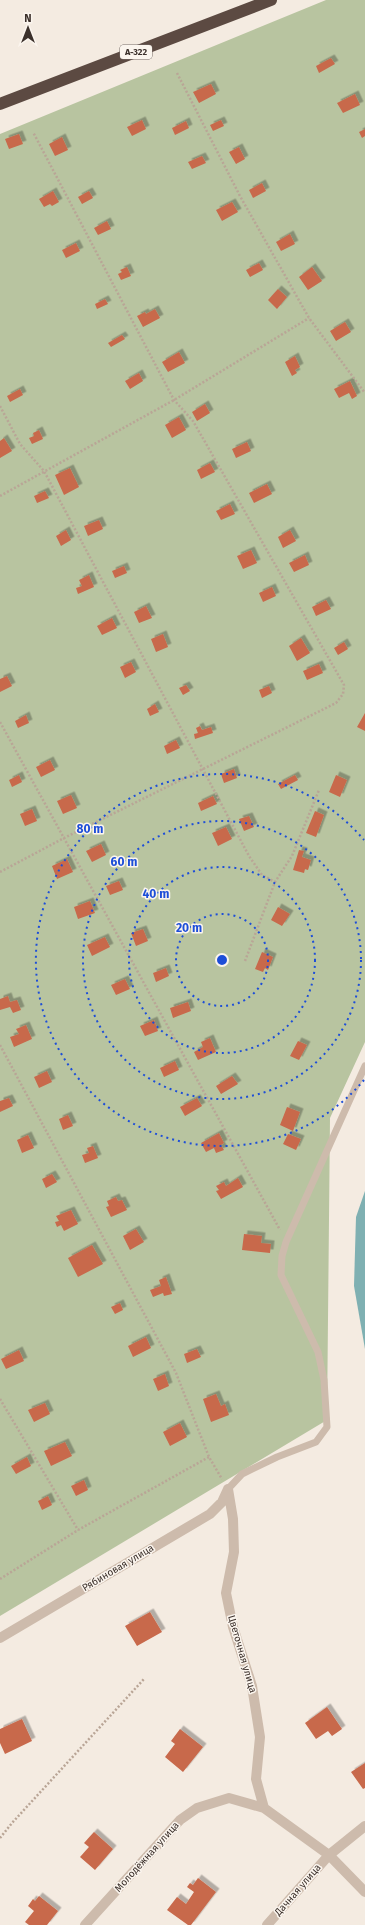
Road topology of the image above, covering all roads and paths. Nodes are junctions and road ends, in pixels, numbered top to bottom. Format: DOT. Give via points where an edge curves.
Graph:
graph roads {
  1 [pos="271,0"];
  2 [pos="177,73"];
  3 [pos="0,104"];
  4 [pos="33,132"];
  5 [pos="309,318"];
  6 [pos="365,393"];
  7 [pos="174,400"];
  8 [pos="0,406"];
  9 [pos="44,471"];
  10 [pos="0,496"];
  11 [pos="0,722"];
  12 [pos="202,768"];
  13 [pos="319,790"];
  14 [pos="64,838"];
  15 [pos="0,872"];
  16 [pos="275,882"];
  17 [pos="244,961"];
  18 [pos="0,1045"];
  19 [pos="365,1066"];
  20 [pos="286,1242"];
  21 [pos="0,1399"];
  22 [pos="209,1457"];
  23 [pos="228,1489"];
  24 [pos="78,1530"];
  25 [pos="0,1580"];
  26 [pos="0,1638"];
  27 [pos="144,1679"];
  28 [pos="264,1808"];
  29 [pos="365,1826"];
  30 [pos="0,1838"];
  31 [pos="329,1855"];
  32 [pos="365,1892"];
  33 [pos="86,1925"];
  34 [pos="267,1925"];
  1 -- 3 [label="highway, А-322"];
  2 -- 5 [label="path" via="240,196"];
  4 -- 7 [label="path"];
  5 -- 6 [label="path"];
  5 -- 7 [label="path"];
  7 -- 9 [label="path"];
  7 -- 12 [label="path" via="193,421 344,685 343,694 336,703"];
  8 -- 9 [label="path" via="20,444"];
  9 -- 10 [label="path"];
  9 -- 12 [label="path"];
  11 -- 14 [label="path"];
  12 -- 14 [label="path"];
  12 -- 16 [label="path" via="249,856 262,875"];
  13 -- 16 [label="path" via="292,856"];
  14 -- 15 [label="path"];
  14 -- 20 [label="path"];
  16 -- 17 [label="path"];
  18 -- 22 [label="path" via="176,1373"];
  19 -- 20 [label="lane"];
  20 -- 23 [label="lane" via="281,1275 318,1352 324,1380 327,1427 316,1442 242,1474"];
  21 -- 24 [label="path"];
  22 -- 23 [label="path"];
  22 -- 24 [label="path"];
  23 -- 26 [label="street, Рябиновая улица" via="222,1502 210,1514"];
  23 -- 28 [label="street, Цветочная улица" via="233,1519 234,1552 226,1593 233,1627 252,1686 260,1737 256,1779"];
  24 -- 25 [label="path"];
  27 -- 30 [label="path"];
  28 -- 31 [label="street"];
  28 -- 33 [label="street, Молодёжная улица" via="229,1798 197,1808 180,1820"];
  29 -- 31 [label="street, Дачная улица"];
  31 -- 32 [label="street"];
  31 -- 34 [label="street, Дачная улица"];
}
